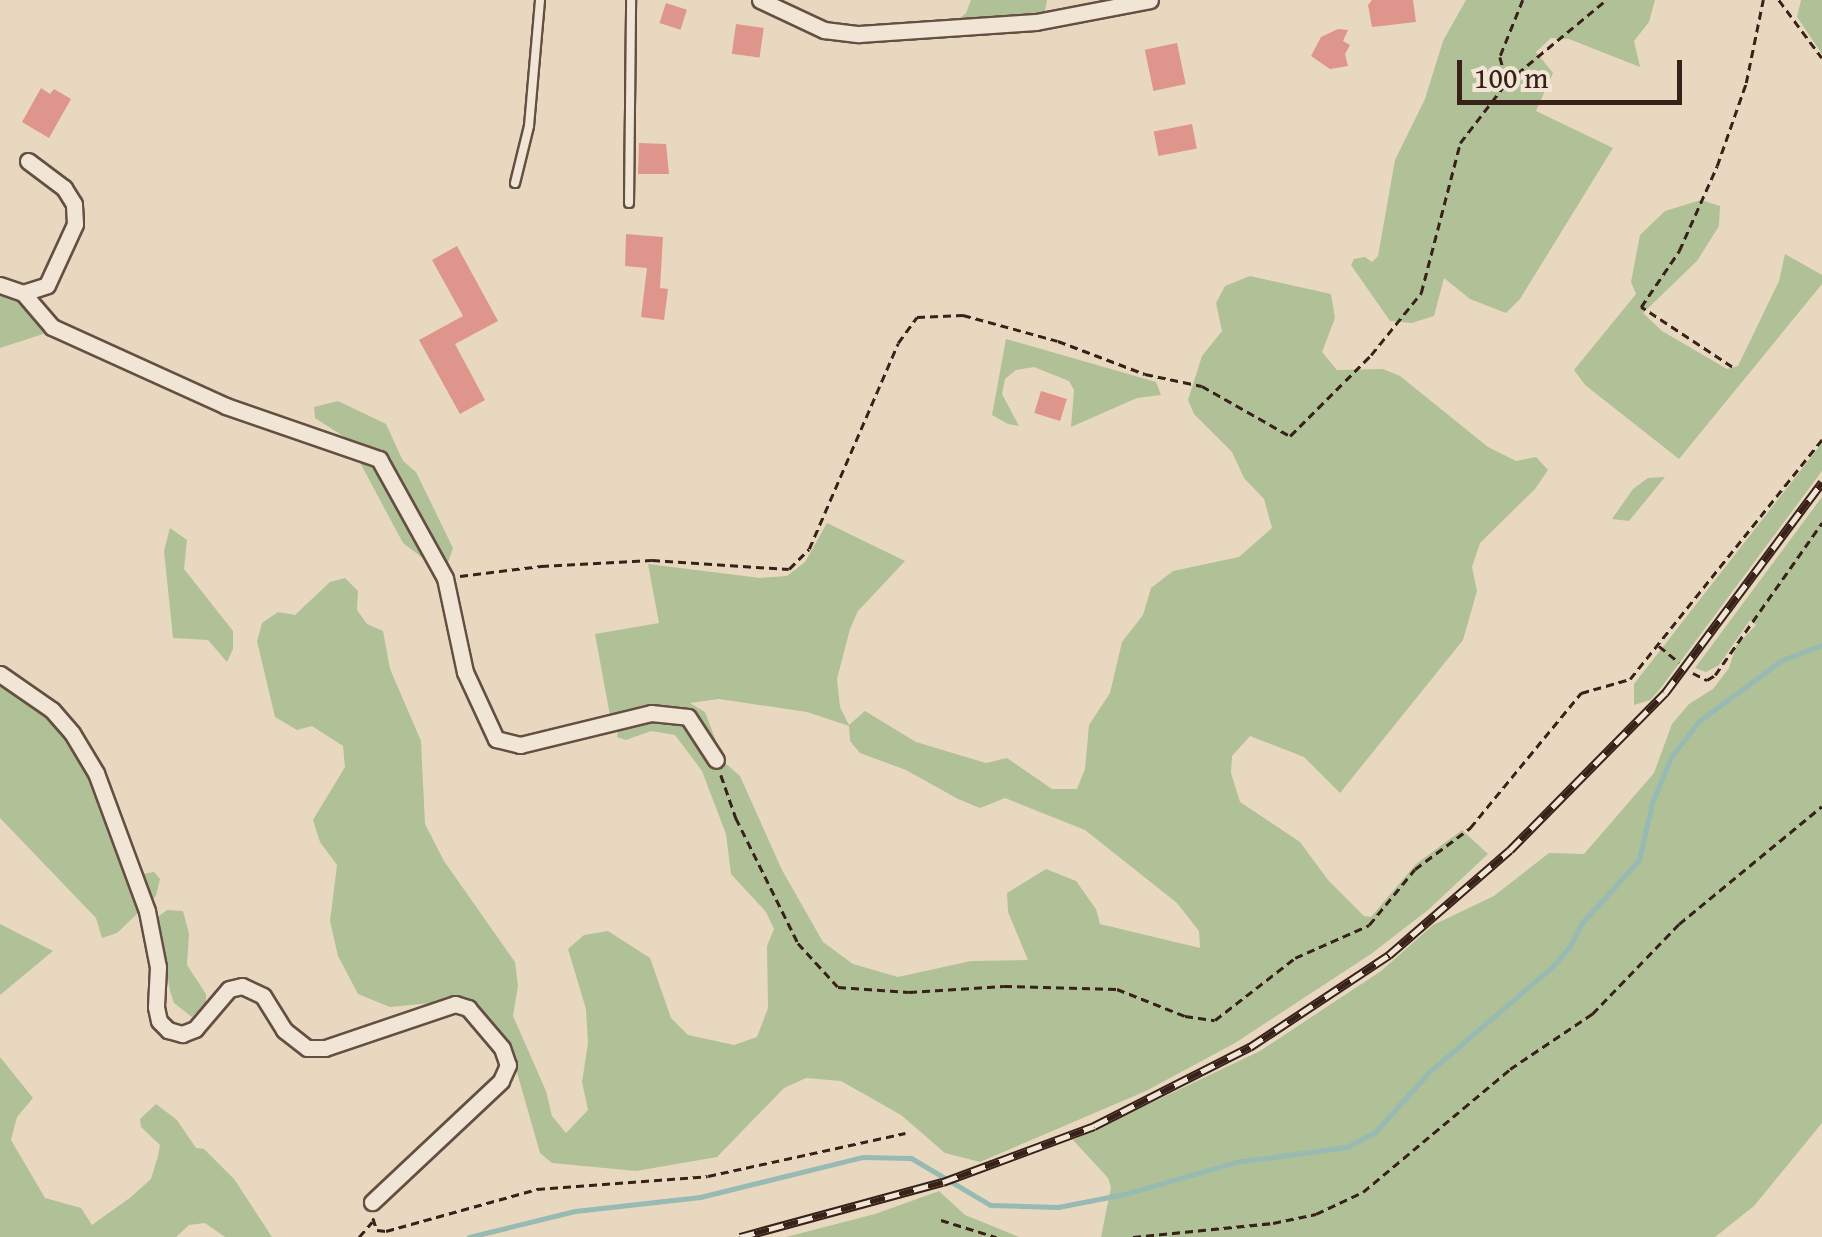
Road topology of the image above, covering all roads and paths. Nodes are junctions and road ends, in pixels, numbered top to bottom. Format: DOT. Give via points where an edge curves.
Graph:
graph roads {
  1 [pos="540,0"];
  2 [pos="631,0"];
  3 [pos="760,0"];
  4 [pos="1150,0"];
  5 [pos="1523,0"];
  6 [pos="1606,0"];
  7 [pos="1762,0"];
  8 [pos="1779,0"];
  9 [pos="1822,58"];
  10 [pos="1507,82"];
  11 [pos="28,161"];
  12 [pos="515,183"];
  13 [pos="628,203"];
  14 [pos="0,285"];
  15 [pos="24,294"];
  16 [pos="1732,367"];
  17 [pos="1822,438"];
  18 [pos="1822,523"];
  19 [pos="446,578"];
  20 [pos="1658,646"];
  21 [pos="1679,662"];
  22 [pos="1693,673"];
  23 [pos="0,674"];
  24 [pos="716,760"];
  25 [pos="1822,806"];
  26 [pos="905,1133"];
  27 [pos="372,1202"];
  28 [pos="941,1220"];
  29 [pos="373,1221"];
  30 [pos="359,1237"];
  31 [pos="996,1237"];
  32 [pos="1133,1237"];
  1 -- 12 [label="lane" via="530,126"];
  2 -- 13 [label="lane"];
  3 -- 4 [label="street" via="824,30 858,34 1036,22"];
  5 -- 10 [label="path" via="1500,57"];
  6 -- 10 [label="path"];
  7 -- 16 [label="path" via="1746,83 1717,166 1679,251 1641,307"];
  8 -- 9 [label="path"];
  10 -- 19 [label="path" via="1460,143 1421,293 1371,355 1290,436 1202,386 1144,374 963,315 917,317 898,343 809,550 789,569 652,560"];
  11 -- 15 [label="street" via="64,188 75,224 56,274"];
  14 -- 15 [label="street"];
  15 -- 19 [label="street" via="52,327 226,406 379,459"];
  17 -- 20 [label="path"];
  18 -- 22 [label="path" via="1714,675 1706,680"];
  19 -- 24 [label="street" via="465,672 496,739 544,742 651,713 688,717"];
  20 -- 21 [label="path"];
  20 -- 24 [label="path" via="1630,679 1582,694 1470,828 1415,868 1370,924 1295,958 1215,1020 1117,990 838,987 798,943 736,818"];
  23 -- 27 [label="street" via="52,710 96,773 147,912 158,967 158,1020 168,1030 195,1029 229,989 242,986 263,996 284,1030 307,1048 325,1048 455,1004 468,1008 502,1048 508,1065 501,1081"];
  25 -- 32 [label="path" via="1692,912 1592,1014 1510,1069 1364,1192 1316,1214 1273,1223"];
  26 -- 29 [label="path" via="708,1176 537,1190 386,1232"];
  27 -- 29 [label="path"];
  28 -- 31 [label="path"];
  29 -- 30 [label="path"];
}
